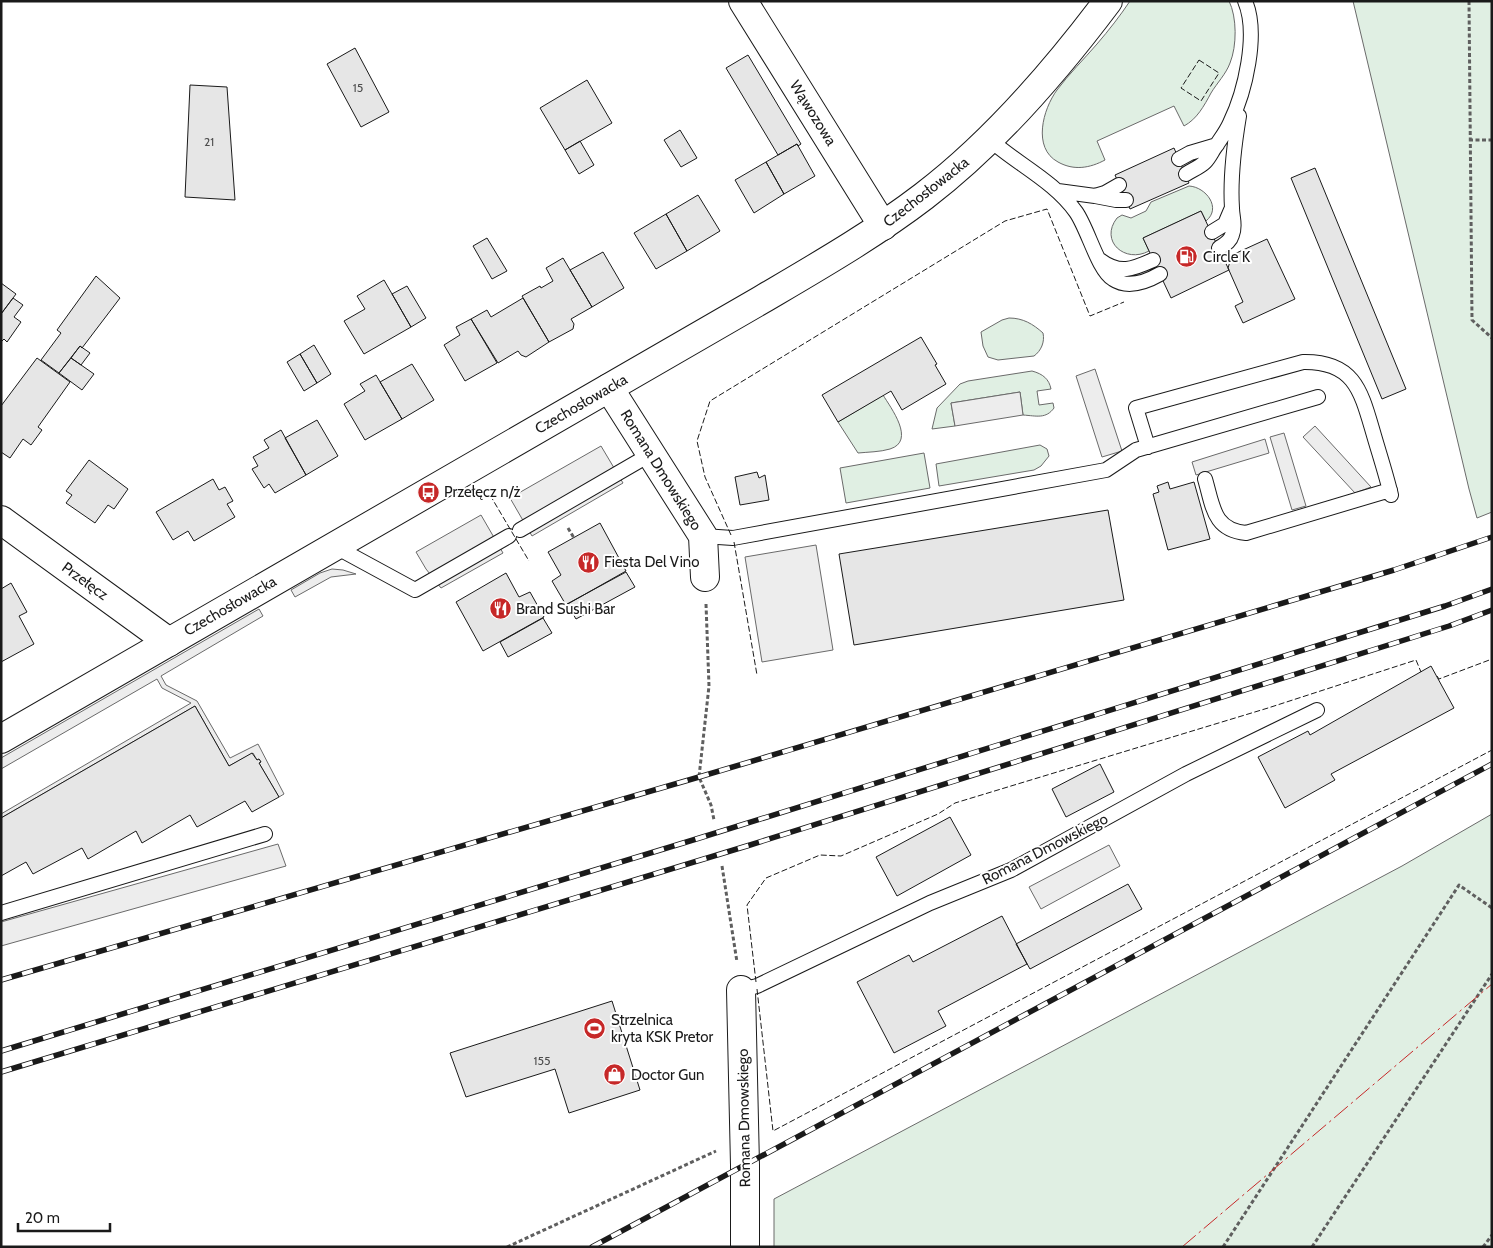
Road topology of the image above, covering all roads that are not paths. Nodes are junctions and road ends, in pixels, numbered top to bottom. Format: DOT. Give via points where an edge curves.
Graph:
graph roads {
  1 [pos="743,1"];
  2 [pos="1108,1"];
  3 [pos="1245,1"];
  4 [pos="1243,87"];
  5 [pos="989,139"];
  6 [pos="1217,145"];
  7 [pos="1179,159"];
  8 [pos="1186,174"];
  9 [pos="1119,185"];
  10 [pos="1058,191"];
  11 [pos="1095,196"];
  12 [pos="1126,200"];
  13 [pos="1232,209"];
  14 [pos="883,226"];
  15 [pos="1212,232"];
  16 [pos="1219,248"];
  17 [pos="1100,260"];
  18 [pos="1153,260"];
  19 [pos="1160,274"];
  20 [pos="609,388"];
  21 [pos="1318,397"];
  22 [pos="1148,447"];
  23 [pos="651,454"];
  24 [pos="1205,479"];
  25 [pos="1,520"];
  26 [pos="703,536"];
  27 [pos="334,546"];
  28 [pos="705,577"];
  29 [pos="169,642"];
  30 [pos="1317,710"];
  31 [pos="1,739"];
  32 [pos="265,834"];
  33 [pos="1,913"];
  34 [pos="741,990"];
  35 [pos="745,1247"];
  1 -- 14 [label="street, Wąwozowa"];
  2 -- 5 [label="street, Czechosłowacka" via="1076,42"];
  3 -- 4 [label="lane" via="1252,39"];
  4 -- 6 [label="lane" via="1229,125"];
  4 -- 13 [label="lane" via="1235,139"];
  5 -- 10 [label="lane"];
  5 -- 14 [label="street, Czechosłowacka" via="925,196"];
  6 -- 7 [label="lane"];
  6 -- 8 [label="lane" via="1204,163"];
  9 -- 11 [label="lane"];
  10 -- 11 [label="lane"];
  10 -- 17 [label="lane" via="1084,224"];
  11 -- 12 [label="lane"];
  13 -- 15 [label="lane" via="1225,224"];
  13 -- 16 [label="lane" via="1232,236"];
  14 -- 20 [label="street, Czechosłowacka"];
  17 -- 18 [label="lane" via="1112,268 1130,269"];
  17 -- 19 [label="lane" via="1108,276 1122,283 1139,283"];
  20 -- 23 [label="street, Romana Dmowskiego"];
  20 -- 27 [label="street, Czechosłowacka"];
  21 -- 22 [label="lane"];
  22 -- 24 [label="lane" via="1136,408 1303,362 1318,362 1332,365 1346,374 1362,393 1391,492 1246,532 1235,532 1219,522"];
  22 -- 26 [label="lane" via="1136,450 1106,470 733,538"];
  23 -- 26 [label="street, Romana Dmowskiego"];
  23 -- 27 [label="lane" via="415,590"];
  25 -- 29 [label="street, Przełęcz"];
  26 -- 28 [label="street, Romana Dmowskiego"];
  27 -- 29 [label="street, Czechosłowacka"];
  29 -- 31 [label="street, Czechosłowacka"];
  30 -- 34 [label="lane, Romana Dmowskiego" via="1186,774 1011,870"];
  32 -- 33 [label="lane"];
  34 -- 35 [label="street, Romana Dmowskiego"];
}
